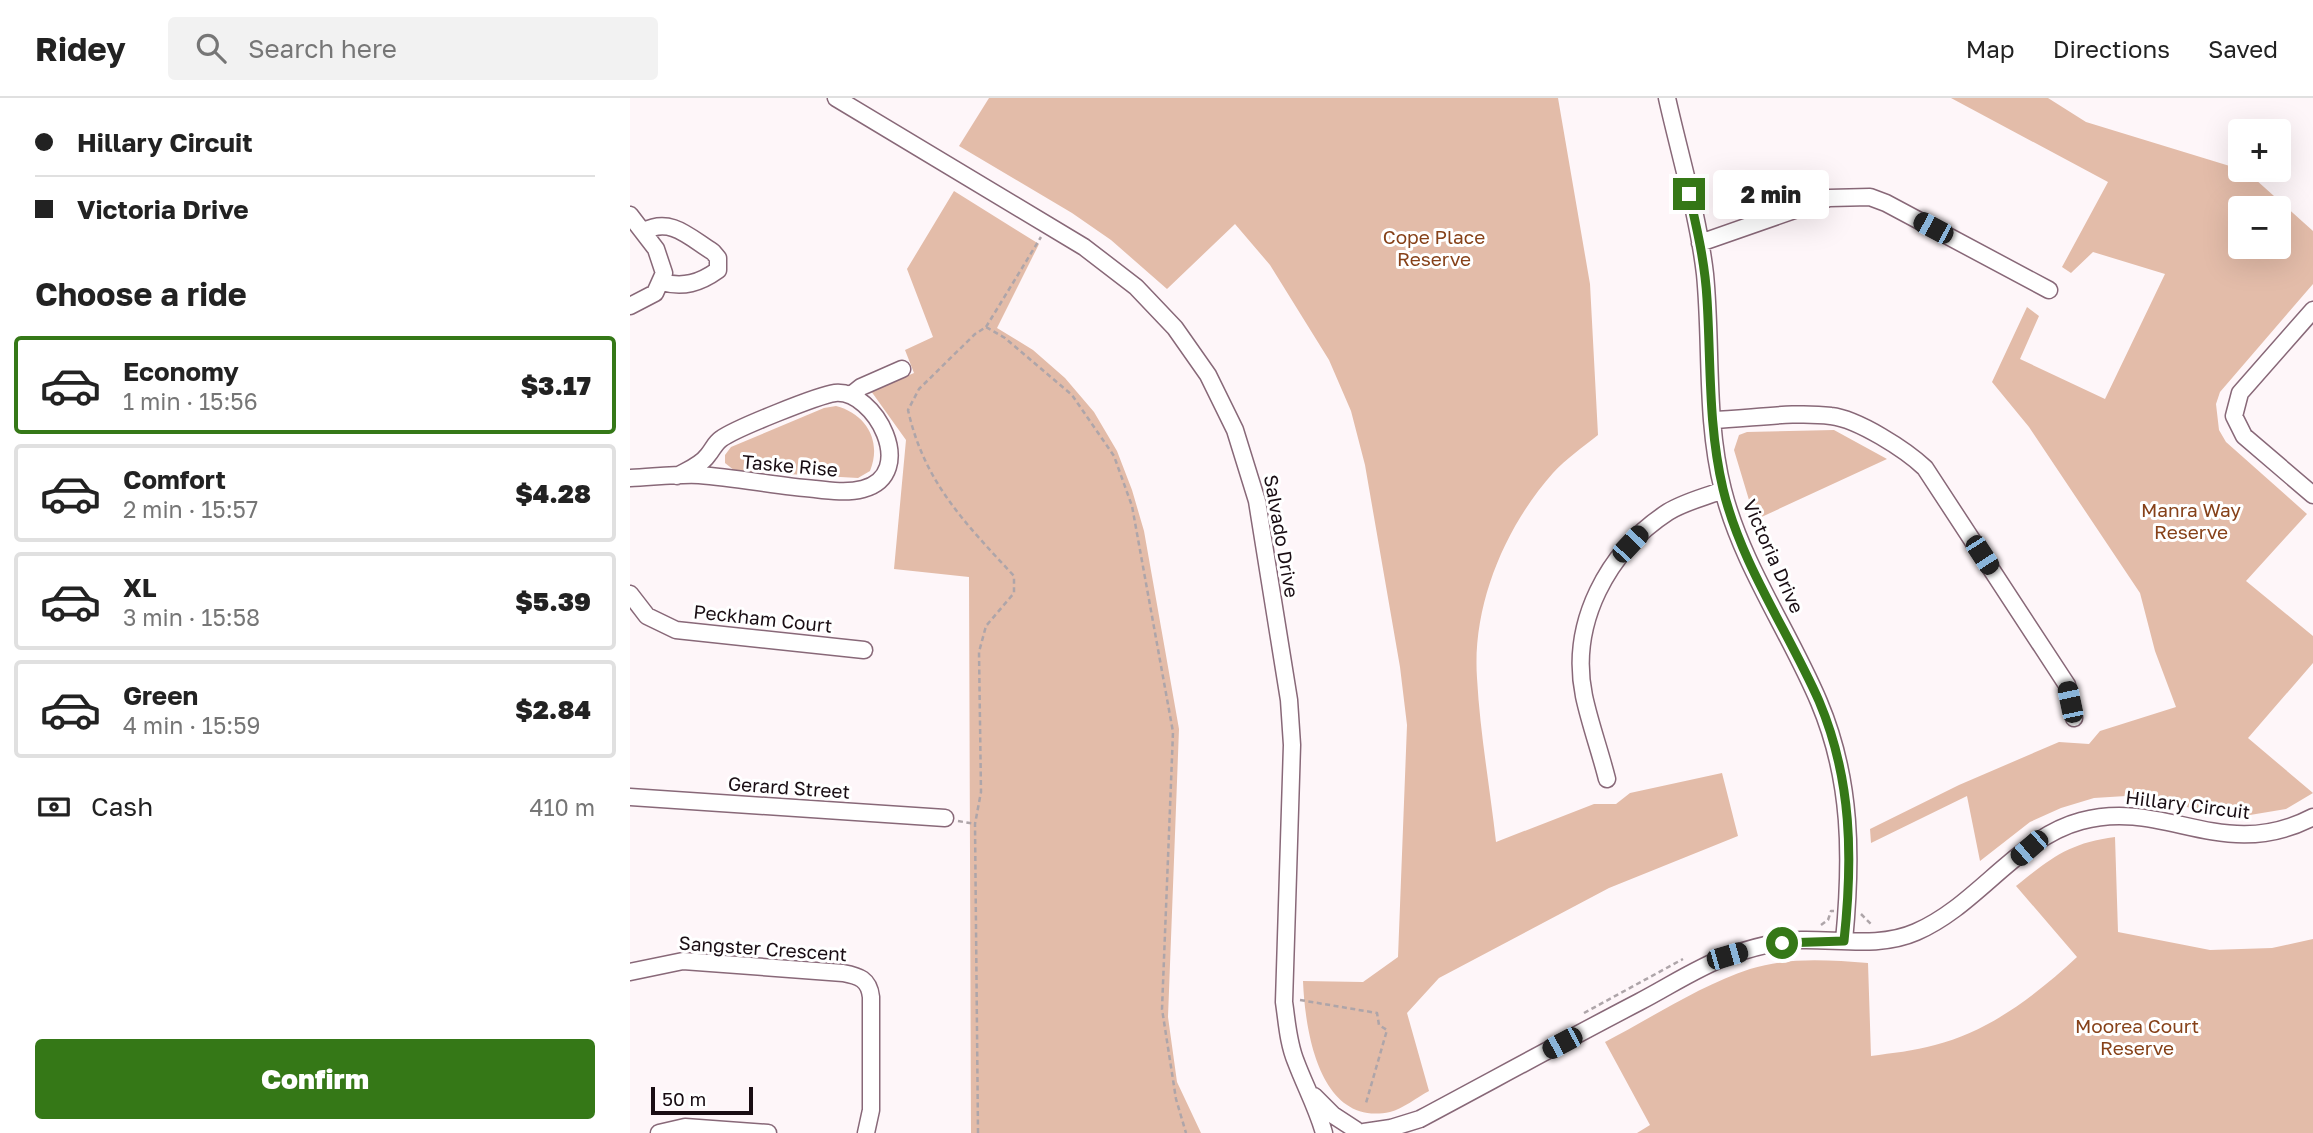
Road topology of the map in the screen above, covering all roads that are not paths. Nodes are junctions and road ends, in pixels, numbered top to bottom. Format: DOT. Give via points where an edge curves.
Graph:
graph roads {
  1 [pos="836,98"];
  2 [pos="1667,98"];
  3 [pos="630,215"];
  4 [pos="643,231"];
  5 [pos="1700,243"];
  6 [pos="662,282"];
  7 [pos="2049,290"];
  8 [pos="630,306"];
  9 [pos="2313,310"];
  10 [pos="902,369"];
  11 [pos="851,395"];
  12 [pos="1712,420"];
  13 [pos="708,456"];
  14 [pos="677,476"];
  15 [pos="718,479"];
  16 [pos="635,481"];
  17 [pos="1723,490"];
  18 [pos="2313,495"];
  19 [pos="630,594"];
  20 [pos="864,650"];
  21 [pos="2074,718"];
  22 [pos="1607,779"];
  23 [pos="630,797"];
  24 [pos="2313,817"];
  25 [pos="945,818"];
  26 [pos="1844,941"];
  27 [pos="630,972"];
  28 [pos="1310,1092"];
  29 [pos="1420,1119"];
  30 [pos="1357,1132"];
  31 [pos="659,1133"];
  32 [pos="768,1133"];
  33 [pos="866,1133"];
  34 [pos="1324,1133"];
  35 [pos="1403,1133"];
  1 -- 28 [label="street, Salvado Drive" via="1084,247 1136,287 1175,328 1208,375 1235,430 1257,501 1289,700 1292,745 1284,1002 1295,1059"];
  2 -- 5 [label="street, Victoria Drive"];
  3 -- 4 [label="street"];
  4 -- 6 [label="street" via="662,261"];
  4 -- 6 [label="street" via="655,225 671,226 718,258 718,270 696,282 678,287"];
  5 -- 7 [label="street" via="1829,198 1870,197"];
  5 -- 12 [label="street, Victoria Drive"];
  6 -- 8 [label="street" via="648,299"];
  9 -- 18 [label="street" via="2240,393 2234,416 2244,436"];
  10 -- 11 [label="street, Taske Rise"];
  11 -- 13 [label="street, Taske Rise" via="818,397 722,438"];
  11 -- 15 [label="street, Taske Rise" via="864,405 890,444 890,463 882,479 865,489 843,492"];
  12 -- 17 [label="street, Victoria Drive"];
  12 -- 21 [label="street" via="1831,416 1916,459 2067,685"];
  13 -- 14 [label="street, Taske Rise"];
  13 -- 15 [label="street, Taske Rise"];
  14 -- 15 [label="street, Taske Rise"];
  14 -- 16 [label="street, Taske Rise"];
  17 -- 22 [label="street" via="1671,510 1644,529 1617,558 1598,589 1584,628 1581,658 1584,694"];
  17 -- 26 [label="street, Victoria Drive" via="1756,575 1819,702 1842,773 1849,822"];
  19 -- 20 [label="street, Peckham Court" via="647,615 676,630"];
  23 -- 25 [label="street, Gerard Street"];
  24 -- 26 [label="street, Hillary Circuit" via="2267,834 2234,836 2134,816 2080,821 2029,848 1932,925 1886,941"];
  26 -- 29 [label="street, Hillary Circuit" via="1798,940 1727,956"];
  27 -- 33 [label="street, Sangster Crescent" via="698,961 861,977 871,997 871,1110"];
  28 -- 30 [label="street, Salvado Drive"];
  28 -- 34 [label="street, Salvado Drive"];
  29 -- 30 [label="street, Hillary Circuit"];
  29 -- 35 [label="street, Hillary Circuit"];
  31 -- 32 [label="street" via="685,1127"];
}
